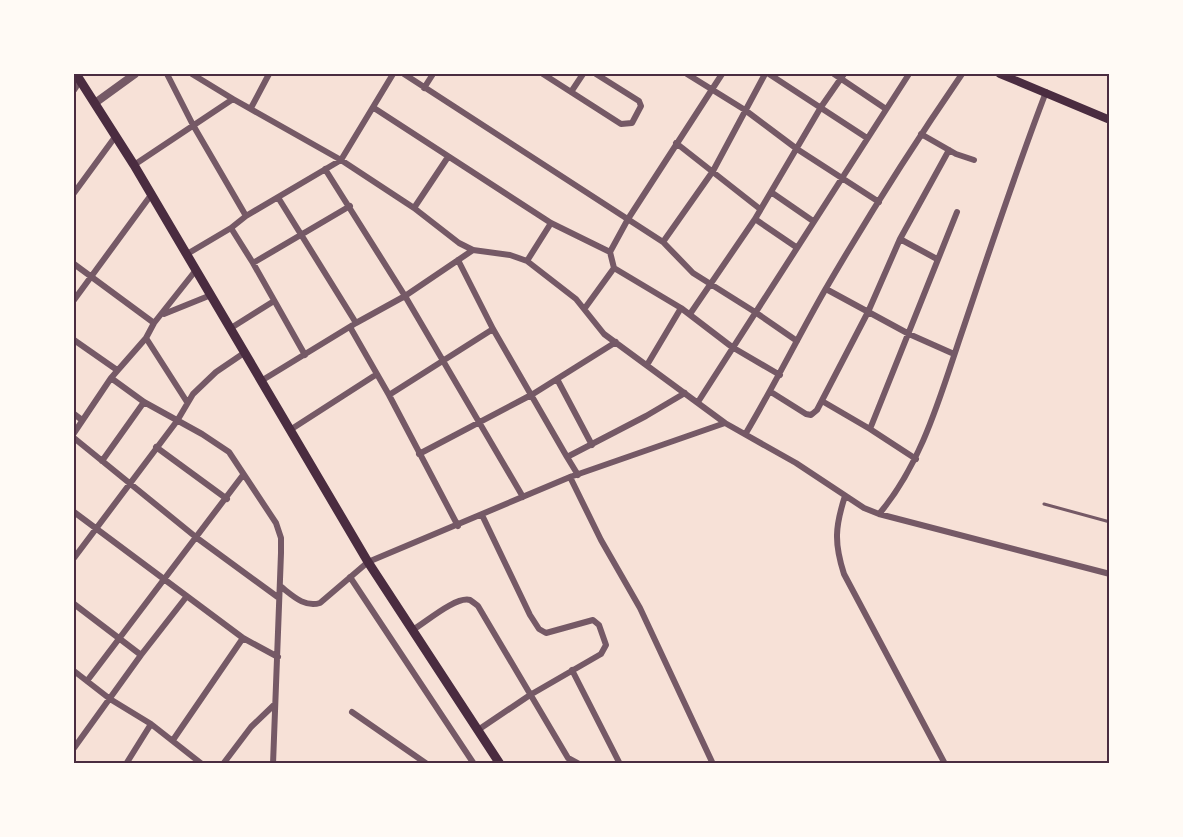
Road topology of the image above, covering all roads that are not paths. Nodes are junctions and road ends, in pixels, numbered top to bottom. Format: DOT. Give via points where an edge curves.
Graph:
graph roads {
  1 [pos="135,74"];
  2 [pos="167,74"];
  3 [pos="192,74"];
  4 [pos="269,74"];
  5 [pos="393,74"];
  6 [pos="404,74"];
  7 [pos="433,74"];
  8 [pos="543,74"];
  9 [pos="583,74"];
  10 [pos="596,74"];
  11 [pos="687,74"];
  12 [pos="722,74"];
  13 [pos="767,74"];
  14 [pos="834,74"];
  15 [pos="909,74"];
  16 [pos="962,74"];
  17 [pos="1000,74"];
  18 [pos="843,76"];
  19 [pos="78,77"];
  20 [pos="423,88"];
  21 [pos="74,90"];
  22 [pos="711,90"];
  23 [pos="571,92"];
  24 [pos="1046,92"];
  25 [pos="233,99"];
  26 [pos="95,103"];
  27 [pos="821,107"];
  28 [pos="250,108"];
  29 [pos="375,108"];
  30 [pos="886,109"];
  31 [pos="745,110"];
  32 [pos="1110,120"];
  33 [pos="193,125"];
  34 [pos="921,134"];
  35 [pos="115,137"];
  36 [pos="867,138"];
  37 [pos="676,143"];
  38 [pos="797,149"];
  39 [pos="949,150"];
  40 [pos="448,157"];
  41 [pos="341,160"];
  42 [pos="974,160"];
  43 [pos="134,165"];
  44 [pos="325,170"];
  45 [pos="713,171"];
  46 [pos="841,178"];
  47 [pos="771,192"];
  48 [pos="74,194"];
  49 [pos="151,195"];
  50 [pos="279,198"];
  51 [pos="879,202"];
  52 [pos="350,206"];
  53 [pos="414,208"];
  54 [pos="760,209"];
  55 [pos="957,212"];
  56 [pos="246,216"];
  57 [pos="628,219"];
  58 [pos="755,219"];
  59 [pos="813,221"];
  60 [pos="551,223"];
  61 [pos="231,228"];
  62 [pos="302,234"];
  63 [pos="900,239"];
  64 [pos="663,242"];
  65 [pos="796,247"];
  66 [pos="473,250"];
  67 [pos="610,252"];
  68 [pos="186,254"];
  69 [pos="937,259"];
  70 [pos="458,260"];
  71 [pos="527,261"];
  72 [pos="253,263"];
  73 [pos="74,264"];
  74 [pos="614,268"];
  75 [pos="196,270"];
  76 [pos="90,277"];
  77 [pos="710,284"];
  78 [pos="826,289"];
  79 [pos="211,295"];
  80 [pos="405,296"];
  81 [pos="74,300"];
  82 [pos="274,301"];
  83 [pos="585,308"];
  84 [pos="681,308"];
  85 [pos="755,312"];
  86 [pos="868,312"];
  87 [pos="162,314"];
  88 [pos="690,314"];
  89 [pos="356,322"];
  90 [pos="154,323"];
  91 [pos="350,327"];
  92 [pos="231,328"];
  93 [pos="493,328"];
  94 [pos="909,334"];
  95 [pos="146,338"];
  96 [pos="74,340"];
  97 [pos="797,341"];
  98 [pos="616,342"];
  99 [pos="732,347"];
  100 [pos="244,353"];
  101 [pos="954,354"];
  102 [pos="305,355"];
  103 [pos="444,361"];
  104 [pos="647,365"];
  105 [pos="117,370"];
  106 [pos="377,374"];
  107 [pos="780,375"];
  108 [pos="111,378"];
  109 [pos="557,379"];
  110 [pos="261,381"];
  111 [pos="771,392"];
  112 [pos="685,393"];
  113 [pos="533,394"];
  114 [pos="389,395"];
  115 [pos="822,400"];
  116 [pos="144,402"];
  117 [pos="187,402"];
  118 [pos="698,402"];
  119 [pos="74,414"];
  120 [pos="82,420"];
  121 [pos="177,420"];
  122 [pos="725,423"];
  123 [pos="478,424"];
  124 [pos="870,429"];
  125 [pos="290,430"];
  126 [pos="74,433"];
  127 [pos="746,433"];
  128 [pos="74,438"];
  129 [pos="592,444"];
  130 [pos="156,447"];
  131 [pos="419,454"];
  132 [pos="567,457"];
  133 [pos="916,459"];
  134 [pos="102,460"];
  135 [pos="243,475"];
  136 [pos="578,475"];
  137 [pos="570,477"];
  138 [pos="129,485"];
  139 [pos="845,496"];
  140 [pos="523,497"];
  141 [pos="227,499"];
  142 [pos="1044,504"];
  143 [pos="74,512"];
  144 [pos="879,514"];
  145 [pos="482,515"];
  146 [pos="1109,520"];
  147 [pos="458,526"];
  148 [pos="96,527"];
  149 [pos="196,538"];
  150 [pos="74,558"];
  151 [pos="368,562"];
  152 [pos="1110,574"];
  153 [pos="350,577"];
  154 [pos="166,579"];
  155 [pos="280,586"];
  156 [pos="187,596"];
  157 [pos="279,598"];
  158 [pos="74,604"];
  159 [pos="414,629"];
  160 [pos="243,638"];
  161 [pos="118,639"];
  162 [pos="141,655"];
  163 [pos="278,657"];
  164 [pos="572,670"];
  165 [pos="74,671"];
  166 [pos="87,681"];
  167 [pos="530,695"];
  168 [pos="110,699"];
  169 [pos="275,704"];
  170 [pos="352,712"];
  171 [pos="151,724"];
  172 [pos="478,730"];
  173 [pos="173,740"];
  174 [pos="74,748"];
  175 [pos="126,764"];
  176 [pos="202,764"];
  177 [pos="223,764"];
  178 [pos="273,764"];
  179 [pos="427,764"];
  180 [pos="474,764"];
  181 [pos="501,764"];
  182 [pos="579,764"];
  183 [pos="620,764"];
  184 [pos="713,764"];
  185 [pos="945,764"];
  1 -- 26 [label="street"];
  2 -- 33 [label="street"];
  3 -- 25 [label="street"];
  4 -- 28 [label="street"];
  5 -- 29 [label="street"];
  6 -- 20 [label="street"];
  7 -- 20 [label="street"];
  8 -- 23 [label="street"];
  9 -- 23 [label="street"];
  10 -- 23 [label="street" via="639,101 641,106 632,123 621,124"];
  11 -- 22 [label="street"];
  12 -- 22 [label="street"];
  13 -- 27 [label="street"];
  13 -- 31 [label="street"];
  14 -- 18 [label="street"];
  15 -- 30 [label="street"];
  16 -- 34 [label="street"];
  17 -- 24 [label="main road"];
  18 -- 27 [label="street"];
  18 -- 30 [label="street"];
  19 -- 21 [label="street"];
  19 -- 26 [label="main road"];
  20 -- 57 [label="street"];
  22 -- 31 [label="street"];
  22 -- 37 [label="street"];
  24 -- 32 [label="main road"];
  24 -- 101 [label="street"];
  25 -- 28 [label="street"];
  25 -- 33 [label="street"];
  26 -- 35 [label="main road"];
  27 -- 36 [label="street"];
  27 -- 38 [label="street"];
  28 -- 41 [label="street"];
  29 -- 40 [label="street"];
  29 -- 41 [label="street"];
  30 -- 36 [label="street"];
  31 -- 38 [label="street"];
  31 -- 45 [label="street"];
  33 -- 43 [label="street"];
  33 -- 56 [label="street"];
  34 -- 39 [label="street"];
  34 -- 51 [label="street"];
  35 -- 43 [label="main road"];
  35 -- 48 [label="street"];
  36 -- 46 [label="street"];
  37 -- 45 [label="street"];
  37 -- 57 [label="street"];
  38 -- 46 [label="street"];
  38 -- 47 [label="street"];
  39 -- 42 [label="street"];
  39 -- 63 [label="street"];
  40 -- 53 [label="street"];
  40 -- 60 [label="street"];
  41 -- 44 [label="street"];
  41 -- 53 [label="street"];
  43 -- 49 [label="main road"];
  44 -- 50 [label="street"];
  44 -- 52 [label="street"];
  45 -- 54 [label="street"];
  45 -- 64 [label="street"];
  46 -- 51 [label="street"];
  46 -- 59 [label="street"];
  47 -- 54 [label="street"];
  47 -- 59 [label="street"];
  49 -- 68 [label="main road"];
  49 -- 76 [label="street"];
  50 -- 56 [label="street"];
  50 -- 62 [label="street"];
  51 -- 78 [label="street"];
  52 -- 62 [label="street"];
  52 -- 80 [label="street"];
  53 -- 66 [label="street"];
  54 -- 58 [label="street"];
  55 -- 69 [label="street"];
  56 -- 61 [label="street"];
  57 -- 64 [label="street"];
  57 -- 67 [label="street"];
  58 -- 65 [label="street"];
  58 -- 77 [label="street"];
  59 -- 65 [label="street"];
  60 -- 67 [label="street"];
  60 -- 71 [label="street"];
  61 -- 68 [label="street"];
  61 -- 72 [label="street"];
  62 -- 72 [label="street"];
  62 -- 89 [label="street"];
  63 -- 69 [label="street"];
  63 -- 86 [label="street"];
  64 -- 77 [label="street" via="693,273"];
  65 -- 85 [label="street"];
  66 -- 70 [label="street"];
  66 -- 71 [label="street"];
  67 -- 74 [label="street"];
  68 -- 75 [label="main road"];
  69 -- 94 [label="street"];
  70 -- 80 [label="street"];
  70 -- 93 [label="street"];
  71 -- 83 [label="street"];
  72 -- 82 [label="street"];
  73 -- 76 [label="street"];
  74 -- 83 [label="street"];
  74 -- 84 [label="street"];
  75 -- 79 [label="main road"];
  75 -- 87 [label="street"];
  76 -- 81 [label="street"];
  76 -- 90 [label="street"];
  77 -- 85 [label="street"];
  77 -- 88 [label="street"];
  78 -- 86 [label="street"];
  78 -- 97 [label="street"];
  79 -- 87 [label="street"];
  79 -- 92 [label="main road"];
  80 -- 89 [label="street"];
  80 -- 103 [label="street"];
  82 -- 92 [label="street"];
  82 -- 102 [label="street"];
  83 -- 98 [label="street" via="604,334"];
  84 -- 88 [label="street"];
  84 -- 104 [label="street"];
  85 -- 97 [label="street"];
  85 -- 99 [label="street"];
  86 -- 94 [label="street"];
  86 -- 115 [label="street"];
  87 -- 90 [label="street"];
  88 -- 99 [label="street"];
  89 -- 91 [label="street"];
  90 -- 95 [label="street"];
  91 -- 102 [label="street"];
  91 -- 106 [label="street"];
  92 -- 100 [label="main road"];
  93 -- 103 [label="street"];
  93 -- 113 [label="street"];
  94 -- 101 [label="street"];
  94 -- 124 [label="street"];
  95 -- 105 [label="street"];
  95 -- 117 [label="street"];
  96 -- 105 [label="street"];
  97 -- 107 [label="street"];
  98 -- 104 [label="street"];
  98 -- 109 [label="street"];
  99 -- 107 [label="street"];
  99 -- 118 [label="street"];
  100 -- 110 [label="main road"];
  100 -- 117 [label="street" via="199,386"];
  101 -- 133 [label="street"];
  102 -- 110 [label="street"];
  103 -- 114 [label="street"];
  103 -- 123 [label="street"];
  104 -- 112 [label="street"];
  105 -- 108 [label="street"];
  106 -- 114 [label="street"];
  106 -- 125 [label="street"];
  107 -- 111 [label="street"];
  108 -- 116 [label="street"];
  108 -- 120 [label="street"];
  109 -- 113 [label="street"];
  109 -- 129 [label="street"];
  110 -- 125 [label="main road"];
  111 -- 115 [label="street" via="809,415 814,414"];
  111 -- 127 [label="street"];
  112 -- 118 [label="street"];
  112 -- 129 [label="street"];
  113 -- 123 [label="street"];
  113 -- 132 [label="street"];
  114 -- 131 [label="street"];
  115 -- 124 [label="street"];
  116 -- 121 [label="street"];
  116 -- 134 [label="street"];
  117 -- 121 [label="street"];
  118 -- 122 [label="street"];
  119 -- 120 [label="street"];
  120 -- 126 [label="street"];
  121 -- 130 [label="street"];
  121 -- 135 [label="street" via="224,448"];
  122 -- 127 [label="street"];
  122 -- 136 [label="street"];
  123 -- 131 [label="street"];
  123 -- 140 [label="street"];
  124 -- 133 [label="street"];
  125 -- 151 [label="main road"];
  127 -- 139 [label="street"];
  128 -- 134 [label="street"];
  129 -- 132 [label="street"];
  130 -- 138 [label="street"];
  130 -- 141 [label="street"];
  131 -- 147 [label="street"];
  132 -- 136 [label="street"];
  133 -- 144 [label="street"];
  134 -- 138 [label="street"];
  135 -- 141 [label="street"];
  135 -- 155 [label="street" via="279,531"];
  136 -- 137 [label="street"];
  137 -- 140 [label="street"];
  137 -- 184 [label="street" via="640,608"];
  138 -- 148 [label="street"];
  138 -- 149 [label="street"];
  139 -- 144 [label="street"];
  139 -- 185 [label="street" via="837,519 837,551 844,574"];
  140 -- 145 [label="street"];
  141 -- 149 [label="street"];
  142 -- 146 [label="lane"];
  143 -- 148 [label="street"];
  144 -- 152 [label="street"];
  145 -- 147 [label="street"];
  145 -- 164 [label="street" via="539,629 550,634 588,620 599,625 605,648"];
  147 -- 151 [label="street"];
  148 -- 150 [label="street"];
  148 -- 154 [label="street"];
  149 -- 154 [label="street"];
  149 -- 157 [label="street"];
  151 -- 153 [label="street"];
  151 -- 159 [label="main road"];
  153 -- 155 [label="street" via="315,605 301,602"];
  153 -- 180 [label="street"];
  154 -- 156 [label="street"];
  154 -- 161 [label="street"];
  155 -- 157 [label="street"];
  156 -- 160 [label="street"];
  156 -- 162 [label="street"];
  157 -- 163 [label="street"];
  158 -- 161 [label="street"];
  159 -- 167 [label="street" via="448,606 470,600 478,606"];
  159 -- 172 [label="main road"];
  160 -- 163 [label="street"];
  160 -- 173 [label="street"];
  161 -- 162 [label="street"];
  161 -- 166 [label="street"];
  162 -- 168 [label="street"];
  163 -- 169 [label="street"];
  164 -- 167 [label="street"];
  164 -- 183 [label="street"];
  165 -- 166 [label="street"];
  166 -- 168 [label="street"];
  167 -- 172 [label="street"];
  167 -- 182 [label="street" via="568,758"];
  168 -- 171 [label="street"];
  168 -- 174 [label="street"];
  169 -- 177 [label="street" via="251,727"];
  169 -- 178 [label="street"];
  170 -- 179 [label="street"];
  171 -- 173 [label="street"];
  171 -- 175 [label="street"];
  172 -- 181 [label="main road"];
  173 -- 176 [label="street"];
}
